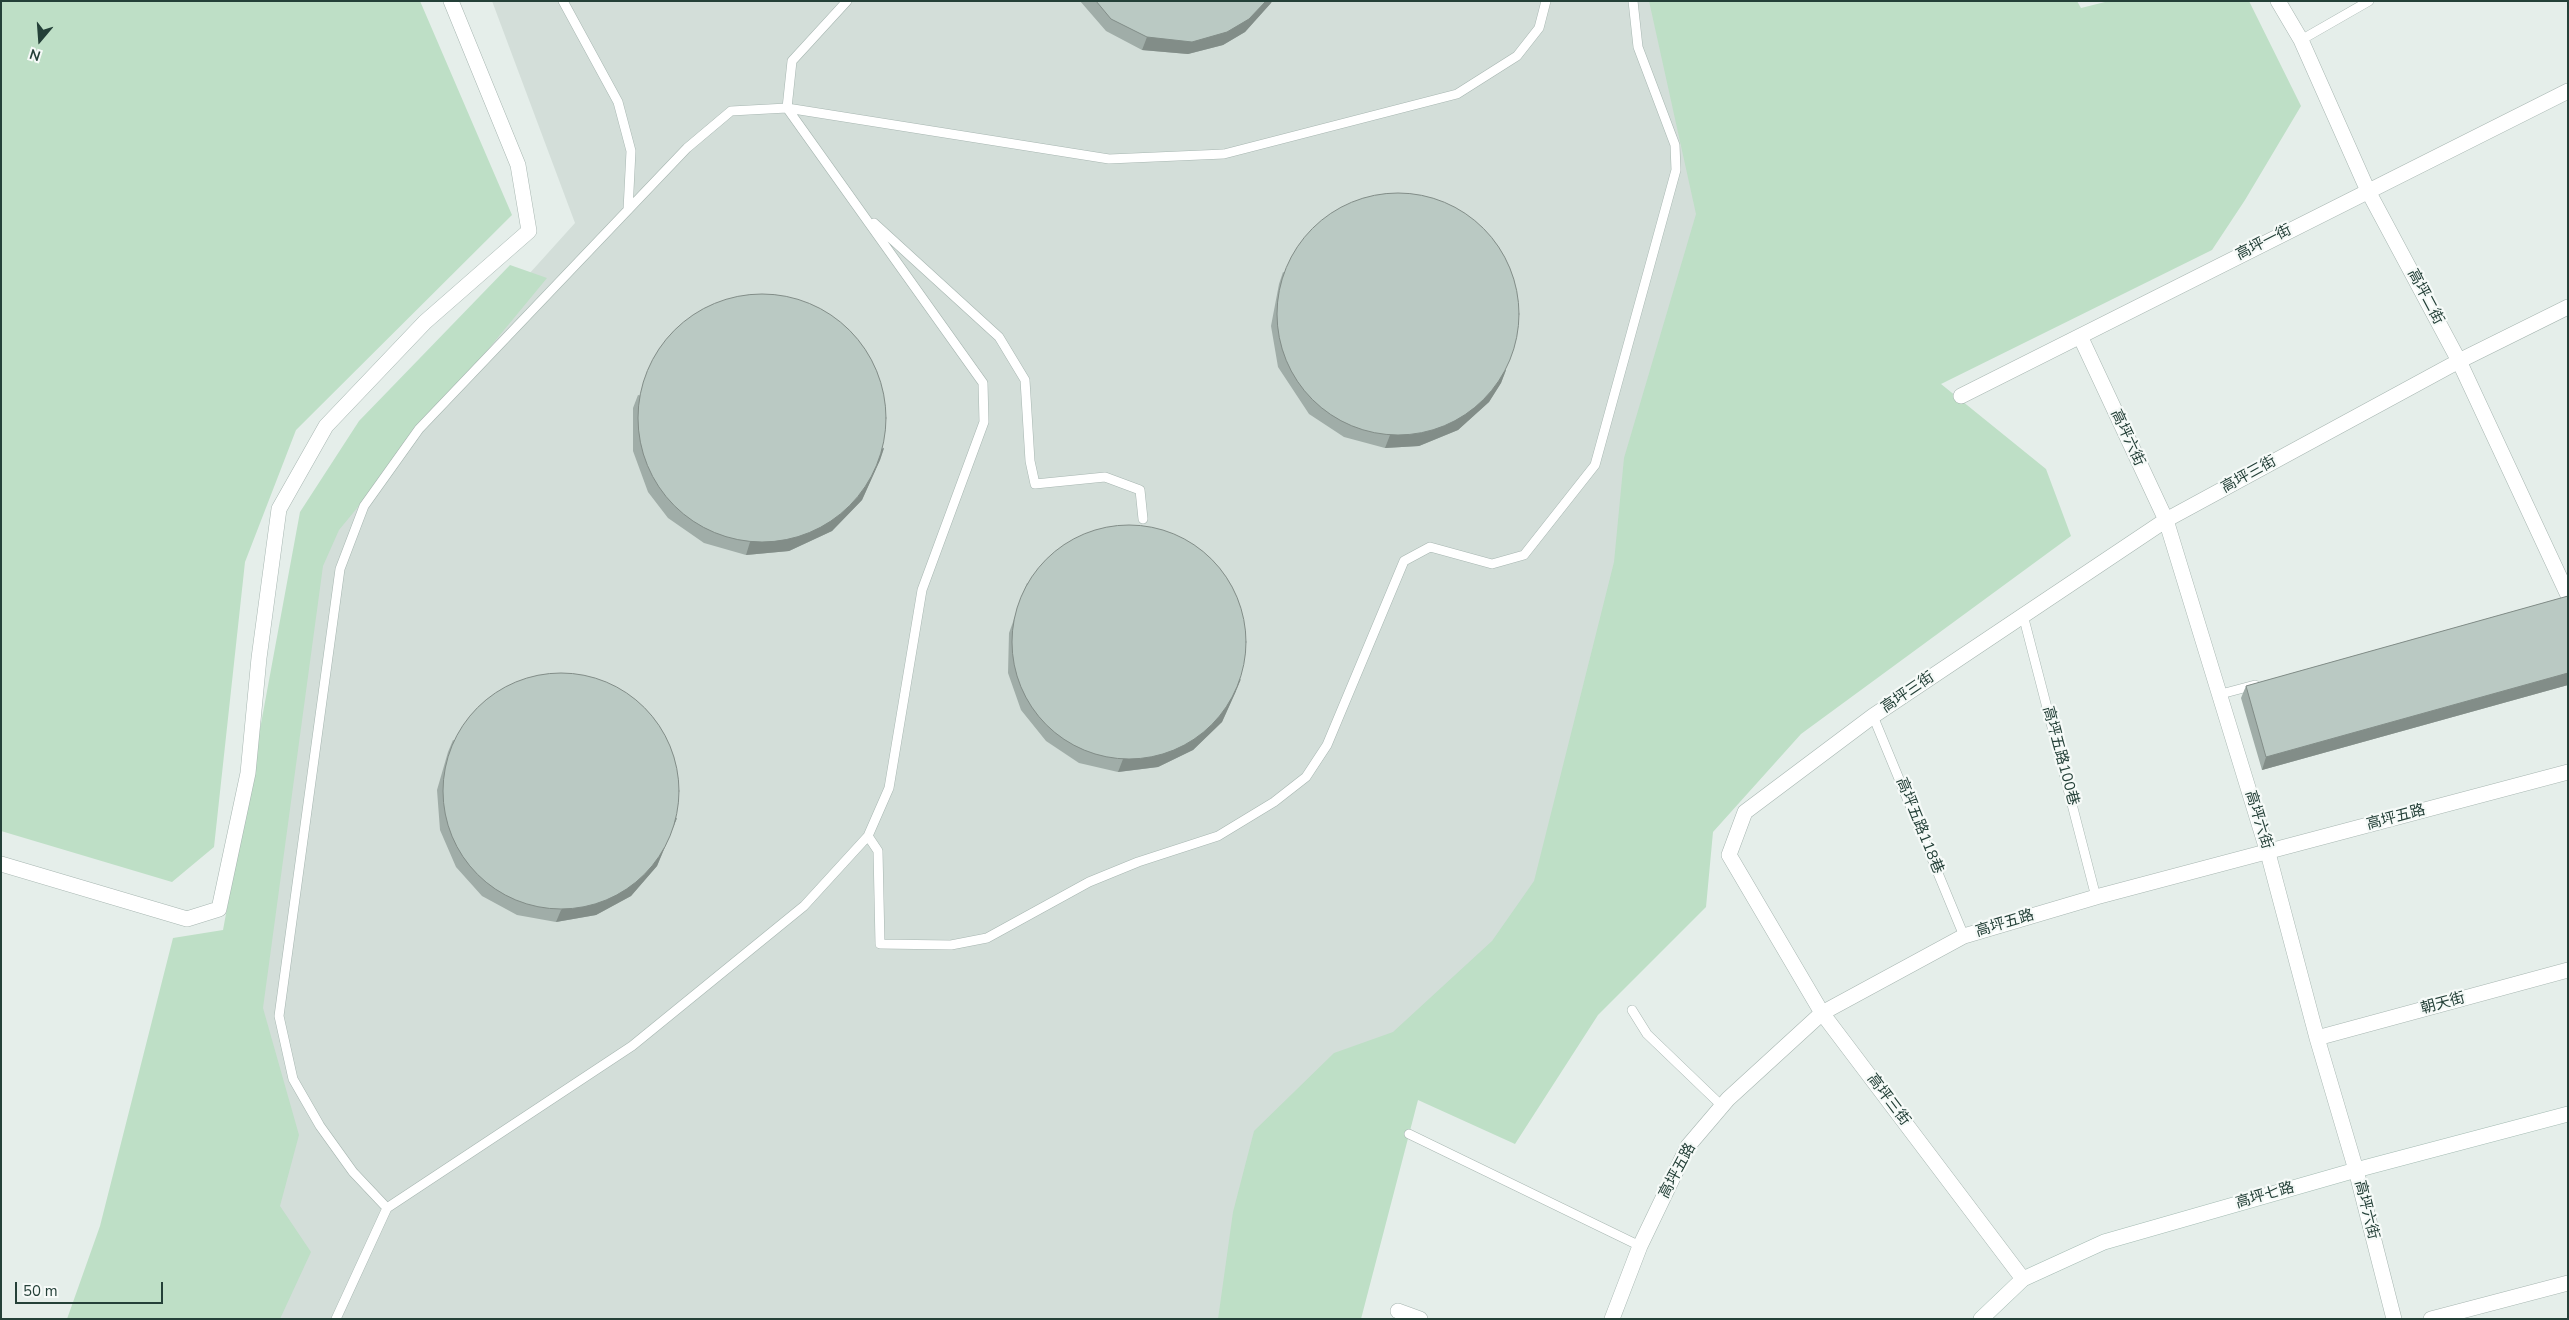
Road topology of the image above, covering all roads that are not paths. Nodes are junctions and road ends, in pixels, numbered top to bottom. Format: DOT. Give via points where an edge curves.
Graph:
graph roads {
  1 [pos="451,1"];
  2 [pos="563,1"];
  3 [pos="847,1"];
  4 [pos="1546,1"];
  5 [pos="1633,1"];
  6 [pos="2278,1"];
  7 [pos="2369,1"];
  8 [pos="2301,40"];
  9 [pos="2568,91"];
  10 [pos="788,108"];
  11 [pos="2368,191"];
  12 [pos="628,210"];
  13 [pos="861,211"];
  14 [pos="2568,308"];
  15 [pos="2080,336"];
  16 [pos="2459,360"];
  17 [pos="1961,396"];
  18 [pos="1143,519"];
  19 [pos="2166,520"];
  20 [pos="2568,595"];
  21 [pos="2023,616"];
  22 [pos="2269,682"];
  23 [pos="2220,694"];
  24 [pos="1873,716"];
  25 [pos="2568,772"];
  26 [pos="868,836"];
  27 [pos="2268,853"];
  28 [pos="1,864"];
  29 [pos="2096,897"];
  30 [pos="1964,936"];
  31 [pos="2568,970"];
  32 [pos="1632,1010"];
  33 [pos="1822,1013"];
  34 [pos="2317,1038"];
  35 [pos="1722,1106"];
  36 [pos="2568,1114"];
  37 [pos="1409,1134"];
  38 [pos="2356,1170"];
  39 [pos="387,1208"];
  40 [pos="1640,1246"];
  41 [pos="2024,1279"];
  42 [pos="2568,1283"];
  43 [pos="1398,1311"];
  44 [pos="336,1319"];
  45 [pos="1420,1319"];
  46 [pos="1612,1319"];
  47 [pos="1981,1319"];
  48 [pos="2394,1319"];
  49 [pos="2431,1319"];
  1 -- 28 [label="street" via="518,165 529,231 425,322 326,426 279,509 248,773 219,909 187,920"];
  2 -- 12 [label="lane" via="618,102 631,150"];
  3 -- 10 [label="lane" via="792,61"];
  4 -- 10 [label="lane" via="1539,28 1517,56 1457,94 1224,154 1108,159"];
  5 -- 26 [label="lane" via="1638,47 1675,145 1676,170 1595,465 1524,555 1492,564 1430,547 1404,561 1327,745 1306,777 1274,802 1218,836 1089,882 987,938 951,945 880,944 878,851"];
  6 -- 8 [label="street, 高坪二街"];
  7 -- 8 [label="lane"];
  8 -- 11 [label="street, 高坪二街"];
  9 -- 11 [label="street, 高坪一街"];
  10 -- 12 [label="lane" via="731,111 687,148"];
  10 -- 13 [label="lane"];
  11 -- 15 [label="street, 高坪一街"];
  11 -- 16 [label="street, 高坪二街"];
  12 -- 39 [label="lane" via="418,429 364,506 340,569 279,1016 293,1079 320,1126 353,1172"];
  13 -- 18 [label="lane" via="999,337 1025,380 1030,461 1035,484 1106,477 1140,490"];
  13 -- 26 [label="lane" via="983,383 984,422 922,590 889,788"];
  14 -- 16 [label="street, 高坪三街"];
  15 -- 17 [label="street, 高坪一街"];
  15 -- 19 [label="street, 高坪六街"];
  16 -- 19 [label="street, 高坪三街"];
  16 -- 20 [label="street, 高坪二街"];
  19 -- 21 [label="street, 高坪三街"];
  19 -- 23 [label="street, 高坪六街"];
  21 -- 24 [label="street, 高坪三街"];
  21 -- 29 [label="lane, 高坪五路100巷"];
  22 -- 23 [label="lane"];
  23 -- 27 [label="street, 高坪六街"];
  24 -- 30 [label="lane, 高坪五路118巷"];
  24 -- 33 [label="street, 高坪三街" via="1745,812 1729,855"];
  25 -- 27 [label="street, 高坪五路"];
  26 -- 39 [label="lane" via="804,906 632,1046"];
  27 -- 29 [label="street, 高坪五路"];
  27 -- 34 [label="street, 高坪六街"];
  29 -- 30 [label="street, 高坪五路"];
  30 -- 33 [label="street, 高坪五路"];
  31 -- 34 [label="street, 朝天街"];
  32 -- 35 [label="lane" via="1647,1034"];
  33 -- 35 [label="street, 高坪五路"];
  33 -- 41 [label="street, 高坪三街"];
  34 -- 38 [label="street, 高坪六街"];
  35 -- 40 [label="street, 高坪五路" via="1688,1146"];
  36 -- 38 [label="street, 高坪七路"];
  37 -- 40 [label="lane"];
  38 -- 41 [label="street, 高坪七路" via="2104,1242"];
  38 -- 48 [label="street, 高坪六街"];
  39 -- 44 [label="lane"];
  40 -- 46 [label="street, 高坪五路"];
  41 -- 47 [label="street, 高坪七路"];
  42 -- 49 [label="street"];
  43 -- 45 [label="street"];
}
